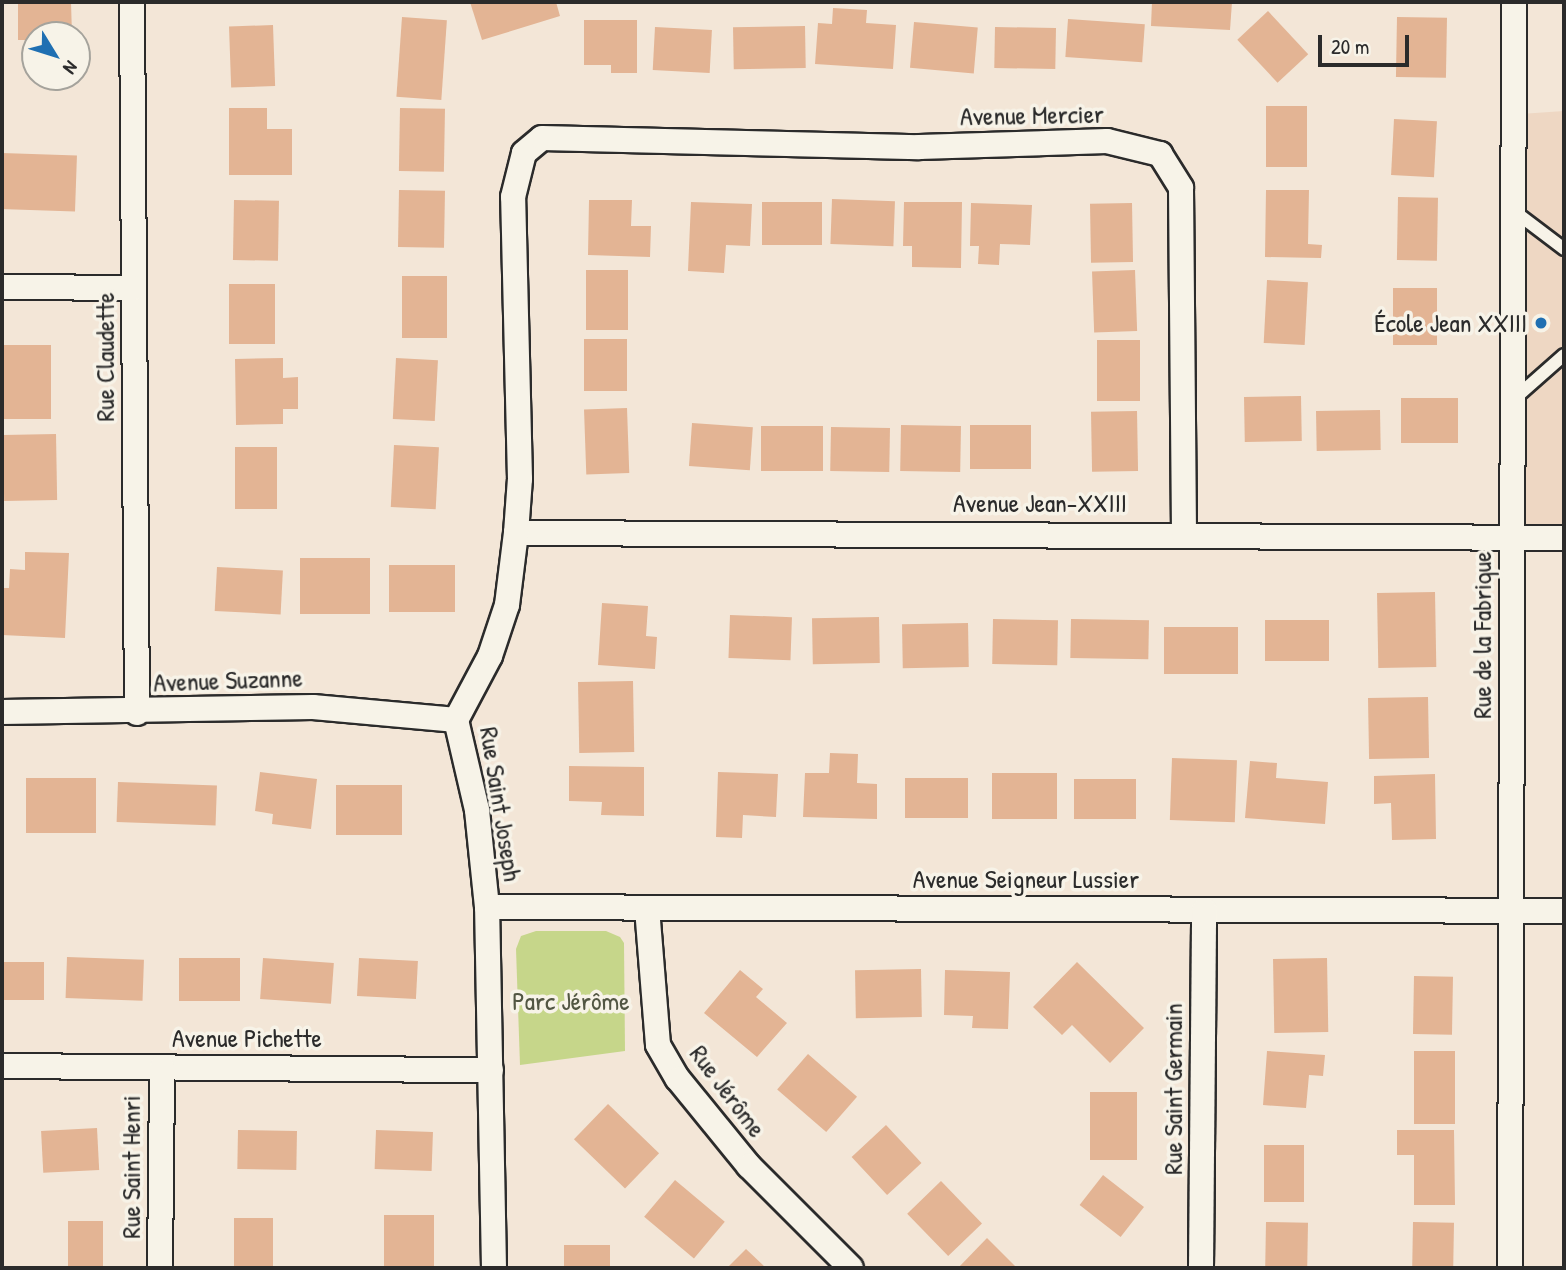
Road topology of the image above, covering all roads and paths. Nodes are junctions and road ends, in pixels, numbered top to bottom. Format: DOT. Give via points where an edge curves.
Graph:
graph roads {
  1 [pos="132,2"];
  2 [pos="1514,2"];
  3 [pos="524,153"];
  4 [pos="1514,210"];
  5 [pos="1564,249"];
  6 [pos="2,287"];
  7 [pos="134,288"];
  8 [pos="1564,355"];
  9 [pos="1513,400"];
  10 [pos="516,533"];
  11 [pos="1184,533"];
  12 [pos="1512,538"];
  13 [pos="1564,538"];
  14 [pos="2,712"];
  15 [pos="137,712"];
  16 [pos="456,720"];
  17 [pos="487,907"];
  18 [pos="647,908"];
  19 [pos="1205,910"];
  20 [pos="1511,911"];
  21 [pos="1564,911"];
  22 [pos="2,1066"];
  23 [pos="162,1067"];
  24 [pos="491,1070"];
  25 [pos="160,1268"];
  26 [pos="494,1268"];
  27 [pos="851,1268"];
  28 [pos="1201,1268"];
  29 [pos="1510,1268"];
  1 -- 7 [label="street, Rue Claudette"];
  2 -- 4 [label="street, Rue de la Fabrique"];
  3 -- 10 [label="street, Rue Saint Joseph" via="513,197 520,480"];
  3 -- 11 [label="street, Avenue Mercier" via="542,138 919,147 1107,141 1160,154 1181,188"];
  4 -- 5 [label="lane"];
  4 -- 9 [label="street, Rue de la Fabrique"];
  6 -- 7 [label="street"];
  7 -- 15 [label="street, Rue Claudette"];
  8 -- 9 [label="lane"];
  9 -- 12 [label="street, Rue de la Fabrique"];
  10 -- 11 [label="street, Avenue Jean-XXIII"];
  10 -- 16 [label="street, Rue Saint Joseph" via="507,605 490,656"];
  11 -- 12 [label="street, Avenue Jean-XXIII"];
  12 -- 13 [label="street, Avenue Jean-XXIII"];
  12 -- 20 [label="street, Rue de la Fabrique"];
  14 -- 15 [label="street, Avenue Suzanne"];
  15 -- 16 [label="street, Avenue Suzanne" via="313,707"];
  16 -- 17 [label="street, Rue Saint Joseph" via="477,810"];
  17 -- 18 [label="street, Avenue Seigneur Lussier"];
  17 -- 24 [label="street, Rue Saint Joseph"];
  18 -- 19 [label="street, Avenue Seigneur Lussier"];
  18 -- 27 [label="street, Rue Jérôme" via="658,1045 678,1079 749,1166"];
  19 -- 20 [label="street, Avenue Seigneur Lussier"];
  19 -- 28 [label="street, Rue Saint Germain"];
  20 -- 21 [label="street, Avenue Seigneur Lussier"];
  20 -- 29 [label="street, Rue de la Fabrique"];
  22 -- 23 [label="street, Avenue Pichette"];
  23 -- 24 [label="street, Avenue Pichette"];
  23 -- 25 [label="street, Rue Saint Henri"];
  24 -- 26 [label="street, Rue Saint Joseph"];
}
